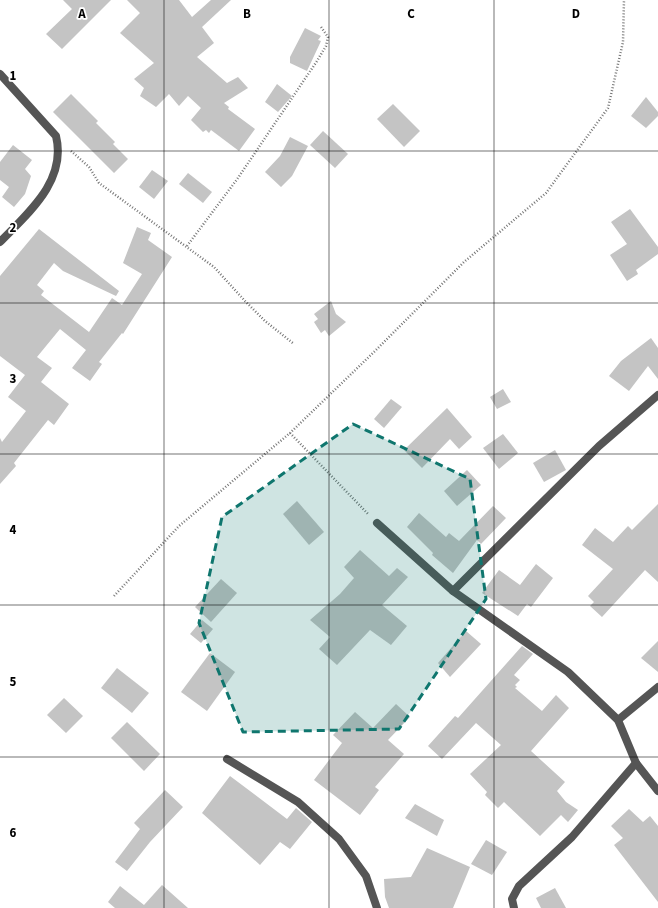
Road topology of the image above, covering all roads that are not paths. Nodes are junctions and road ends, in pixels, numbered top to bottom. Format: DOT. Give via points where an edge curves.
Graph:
graph roads {
  1 [pos="0,74"];
  2 [pos="0,242"];
  3 [pos="658,395"];
  4 [pos="376,523"];
  5 [pos="454,591"];
  6 [pos="658,687"];
  7 [pos="618,720"];
  8 [pos="227,759"];
  9 [pos="636,763"];
  10 [pos="658,792"];
  11 [pos="377,908"];
  12 [pos="514,908"];
  1 -- 2 [label="street" via="56,136 59,149 49,186 35,206"];
  3 -- 5 [label="street" via="599,446"];
  4 -- 5 [label="street"];
  5 -- 7 [label="street" via="568,672"];
  6 -- 7 [label="street"];
  7 -- 9 [label="street"];
  8 -- 11 [label="street" via="298,802 339,839 366,876"];
  9 -- 10 [label="street"];
  9 -- 12 [label="street" via="572,837 519,886 512,899"];
}
